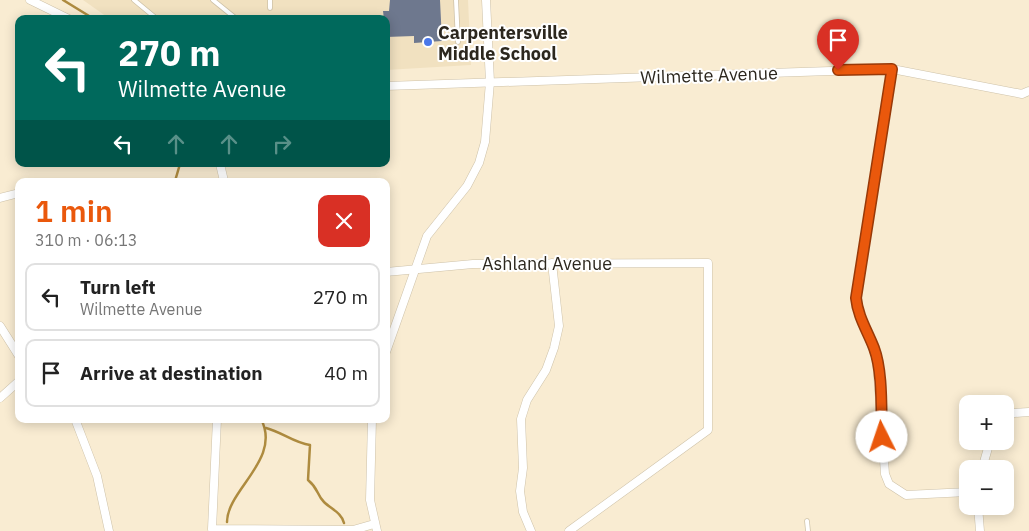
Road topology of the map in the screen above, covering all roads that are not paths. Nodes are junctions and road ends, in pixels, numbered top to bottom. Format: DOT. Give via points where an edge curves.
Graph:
graph roads {
  1 [pos="30,0"];
  2 [pos="134,0"];
  3 [pos="213,0"];
  4 [pos="270,0"];
  5 [pos="456,0"];
  6 [pos="486,0"];
  7 [pos="270,8"];
  8 [pos="61,15"];
  9 [pos="152,15"];
  10 [pos="232,15"];
  11 [pos="458,42"];
  12 [pos="892,69"];
  13 [pos="490,82"];
  14 [pos="390,86"];
  15 [pos="1025,93"];
  16 [pos="1029,100"];
  17 [pos="15,194"];
  18 [pos="0,198"];
  19 [pos="552,263"];
  20 [pos="414,271"];
  21 [pos="390,272"];
  22 [pos="0,326"];
  23 [pos="390,340"];
  24 [pos="15,350"];
  25 [pos="15,385"];
  26 [pos="0,398"];
  27 [pos="1029,412"];
  28 [pos="1014,413"];
  29 [pos="77,423"];
  30 [pos="217,423"];
  31 [pos="372,423"];
  32 [pos="959,492"];
  33 [pos="979,515"];
  34 [pos="807,521"];
  35 [pos="376,528"];
  36 [pos="110,531"];
  37 [pos="530,531"];
  38 [pos="569,531"];
  39 [pos="808,531"];
  40 [pos="980,531"];
  1 -- 8 [label="street"];
  2 -- 9 [label="lane"];
  3 -- 10 [label="lane"];
  4 -- 7 [label="lane"];
  5 -- 11 [label="lane"];
  6 -- 13 [label="street"];
  12 -- 13 [label="street, Wilmette Avenue"];
  12 -- 15 [label="street, Wilmette Avenue"];
  12 -- 32 [label="street" via="856,298 858,313 877,362 885,474 889,484 906,495"];
  13 -- 14 [label="street, Wilmette Avenue"];
  13 -- 20 [label="street" via="488,122 479,163 467,186 427,236"];
  15 -- 16 [label="street"];
  17 -- 18 [label="street"];
  19 -- 20 [label="street, Ashland Avenue" via="473,264"];
  19 -- 37 [label="street" via="559,326 546,370 521,419 523,468 520,491"];
  19 -- 38 [label="street, Ashland Avenue" via="708,263 708,430"];
  20 -- 21 [label="street, Ashland Avenue"];
  20 -- 23 [label="street"];
  22 -- 24 [label="street"];
  25 -- 26 [label="street"];
  27 -- 28 [label="street"];
  29 -- 36 [label="street" via="97,476"];
  30 -- 35 [label="street" via="212,529"];
  31 -- 35 [label="street" via="369,479"];
  33 -- 40 [label="street"];
  34 -- 39 [label="lane"];
}
